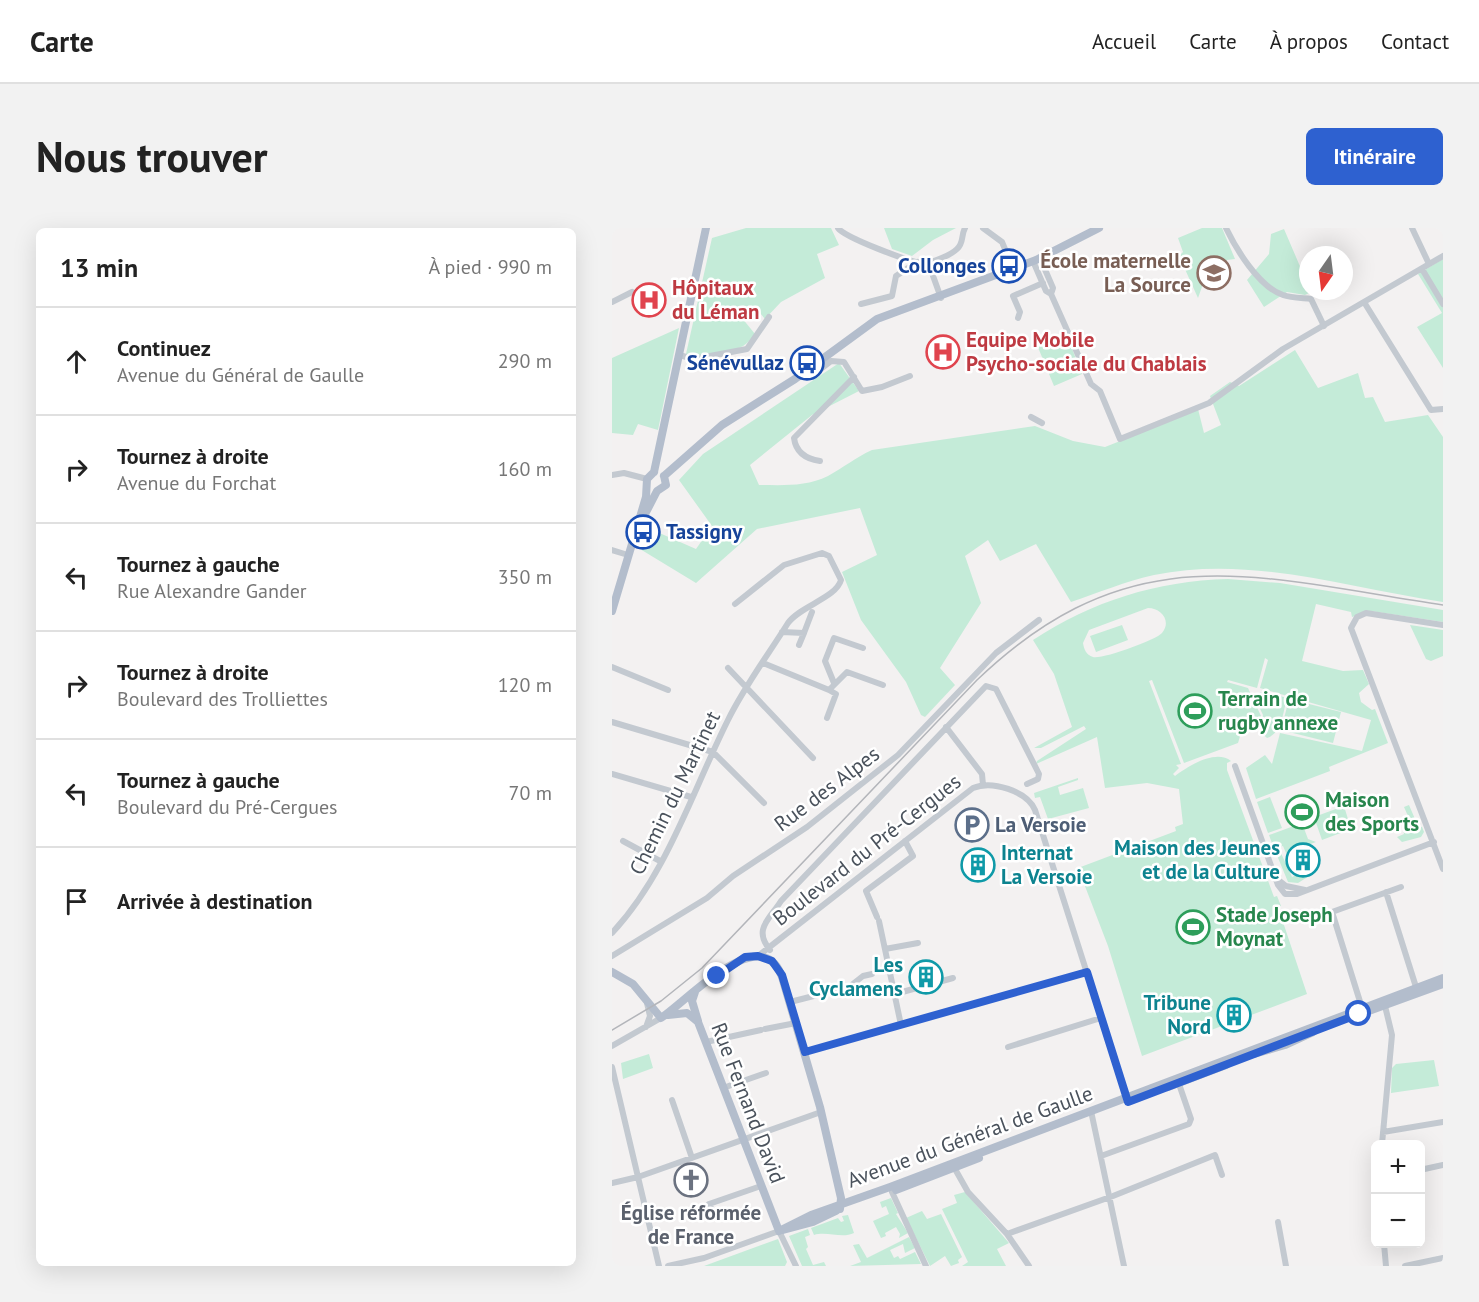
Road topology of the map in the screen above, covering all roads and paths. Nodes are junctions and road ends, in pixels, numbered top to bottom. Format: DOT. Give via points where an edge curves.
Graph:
graph roads {
  1 [pos="708,228"];
  2 [pos="838,228"];
  3 [pos="965,228"];
  4 [pos="983,228"];
  5 [pos="1100,228"];
  6 [pos="1226,228"];
  7 [pos="1412,228"];
  8 [pos="1443,256"];
  9 [pos="1010,261"];
  10 [pos="917,262"];
  11 [pos="928,262"];
  12 [pos="1038,262"];
  13 [pos="1429,264"];
  14 [pos="1422,268"];
  15 [pos="1043,283"];
  16 [pos="632,292"];
  17 [pos="1052,294"];
  18 [pos="940,297"];
  19 [pos="612,302"];
  20 [pos="1364,302"];
  21 [pos="861,304"];
  22 [pos="1443,304"];
  23 [pos="769,317"];
  24 [pos="1018,318"];
  25 [pos="1324,326"];
  26 [pos="679,355"];
  27 [pos="806,371"];
  28 [pos="854,376"];
  29 [pos="910,376"];
  30 [pos="1443,409"];
  31 [pos="1031,417"];
  32 [pos="1042,423"];
  33 [pos="820,461"];
  34 [pos="654,472"];
  35 [pos="612,475"];
  36 [pos="664,476"];
  37 [pos="647,483"];
  38 [pos="657,491"];
  39 [pos="633,538"];
  40 [pos="612,550"];
  41 [pos="628,555"];
  42 [pos="735,604"];
  43 [pos="612,611"];
  44 [pos="812,612"];
  45 [pos="1039,620"];
  46 [pos="1443,625"];
  47 [pos="782,632"];
  48 [pos="804,633"];
  49 [pos="800,645"];
  50 [pos="863,648"];
  51 [pos="763,663"];
  52 [pos="612,667"];
  53 [pos="728,668"];
  54 [pos="834,683"];
  55 [pos="883,685"];
  56 [pos="748,688"];
  57 [pos="668,690"];
  58 [pos="828,690"];
  59 [pos="827,718"];
  60 [pos="612,722"];
  61 [pos="946,727"];
  62 [pos="713,752"];
  63 [pos="813,758"];
  64 [pos="1235,766"];
  65 [pos="612,774"];
  66 [pos="1027,784"];
  67 [pos="983,785"];
  68 [pos="691,797"];
  69 [pos="764,803"];
  70 [pos="623,841"];
  71 [pos="905,841"];
  72 [pos="1434,842"];
  73 [pos="660,861"];
  74 [pos="1443,869"];
  75 [pos="1401,887"];
  76 [pos="1386,892"];
  77 [pos="612,933"];
  78 [pos="918,944"];
  79 [pos="885,949"];
  80 [pos="769,952"];
  81 [pos="612,956"];
  82 [pos="612,972"];
  83 [pos="1087,972"];
  84 [pos="872,974"];
  85 [pos="953,978"];
  86 [pos="1443,978"];
  87 [pos="1443,984"];
  88 [pos="1428,987"];
  89 [pos="1418,991"];
  90 [pos="695,992"];
  91 [pos="895,994"];
  92 [pos="644,995"];
  93 [pos="790,1002"];
  94 [pos="1384,1003"];
  95 [pos="675,1007"];
  96 [pos="1362,1008"];
  97 [pos="664,1017"];
  98 [pos="1101,1018"];
  99 [pos="698,1022"];
  100 [pos="796,1023"];
  101 [pos="901,1025"];
  102 [pos="644,1030"];
  103 [pos="1290,1039"];
  104 [pos="706,1042"];
  105 [pos="612,1046"];
  106 [pos="1008,1047"];
  107 [pos="805,1052"];
  108 [pos="612,1067"];
  109 [pos="766,1073"];
  110 [pos="1190,1076"];
  111 [pos="1179,1084"];
  112 [pos="723,1088"];
  113 [pos="672,1100"];
  114 [pos="1127,1100"];
  115 [pos="821,1112"];
  116 [pos="1091,1113"];
  117 [pos="1443,1122"];
  118 [pos="1383,1132"];
  119 [pos="744,1140"];
  120 [pos="1382,1140"];
  121 [pos="1101,1156"];
  122 [pos="692,1158"];
  123 [pos="954,1165"];
  124 [pos="1443,1165"];
  125 [pos="944,1169"];
  126 [pos="1425,1169"];
  127 [pos="1222,1174"];
  128 [pos="638,1177"];
  129 [pos="612,1183"];
  130 [pos="761,1186"];
  131 [pos="839,1188"];
  132 [pos="892,1192"];
  133 [pos="1109,1197"];
  134 [pos="862,1198"];
  135 [pos="841,1207"];
  136 [pos="715,1216"];
  137 [pos="1278,1222"];
  138 [pos="779,1231"];
  139 [pos="1007,1234"];
  140 [pos="1384,1248"];
  141 [pos="1443,1258"];
  142 [pos="659,1266"];
  143 [pos="668,1266"];
  144 [pos="796,1266"];
  145 [pos="926,1266"];
  146 [pos="1029,1266"];
  147 [pos="1124,1266"];
  148 [pos="1286,1266"];
  149 [pos="1386,1266"];
  150 [pos="1405,1266"];
  1 -- 26 [label="main road" via="687,335"];
  2 -- 10 [label="street"];
  3 -- 11 [label="street" via="956,251"];
  4 -- 9 [label="street" via="1002,242"];
  5 -- 12 [label="main road" via="1073,247"];
  6 -- 25 [label="street" via="1239,253 1257,273 1282,294 1311,299"];
  7 -- 13 [label="street"];
  8 -- 13 [label="street"];
  10 -- 11 [label="street"];
  10 -- 21 [label="street" via="896,276 892,296"];
  11 -- 18 [label="street"];
  12 -- 15 [label="street"];
  12 -- 17 [label="street" via="1053,288"];
  12 -- 18 [label="main road"];
  13 -- 14 [label="street"];
  14 -- 20 [label="street"];
  14 -- 22 [label="street"];
  15 -- 17 [label="street"];
  15 -- 24 [label="street" via="1013,296 1020,312"];
  16 -- 19 [label="street"];
  17 -- 25 [label="street" via="1120,439 1209,403 1283,349"];
  18 -- 27 [label="main road" via="856,334"];
  20 -- 25 [label="street"];
  20 -- 30 [label="street" via="1431,410"];
  23 -- 26 [label="street" via="750,347 743,351 694,359"];
  26 -- 34 [label="main road"];
  27 -- 28 [label="street" via="815,374 831,361 839,360 846,363"];
  27 -- 36 [label="main road" via="722,425"];
  28 -- 29 [label="street" via="862,391"];
  28 -- 33 [label="street" via="794,438 799,453"];
  31 -- 32 [label="street"];
  34 -- 36 [label="main road"];
  34 -- 37 [label="main road"];
  35 -- 37 [label="street" via="624,473"];
  36 -- 38 [label="main road" via="665,486"];
  37 -- 38 [label="main road"];
  37 -- 39 [label="main road"];
  38 -- 39 [label="main road"];
  39 -- 41 [label="main road"];
  40 -- 41 [label="street"];
  41 -- 43 [label="main road"];
  42 -- 47 [label="street, Chemin du Martinet" via="784,565 826,553 842,580 839,587 791,618"];
  44 -- 48 [label="street"];
  45 -- 81 [label="street, Rue des Alpes" via="996,653 898,755 807,827 707,898"];
  46 -- 72 [label="street" via="1366,613 1354,619 1351,628"];
  47 -- 48 [label="street"];
  47 -- 51 [label="street, Chemin du Martinet"];
  48 -- 49 [label="street"];
  50 -- 54 [label="street" via="834,638 825,661"];
  51 -- 56 [label="street, Chemin du Martinet"];
  51 -- 58 [label="street"];
  52 -- 57 [label="street"];
  53 -- 56 [label="street"];
  54 -- 55 [label="street" via="847,672"];
  54 -- 58 [label="street"];
  56 -- 62 [label="street, Chemin du Martinet"];
  56 -- 63 [label="street"];
  58 -- 59 [label="street" via="836,694"];
  60 -- 62 [label="street"];
  61 -- 66 [label="street" via="986,686 995,687 1040,775"];
  61 -- 67 [label="street, Boulevard du Pré-Cergues" via="982,774"];
  61 -- 80 [label="street" via="781,901 761,932"];
  62 -- 68 [label="street, Chemin du Martinet"];
  62 -- 69 [label="street"];
  64 -- 72 [label="street" via="1275,878 1282,887 1305,890"];
  65 -- 68 [label="street"];
  67 -- 71 [label="street, Boulevard du Pré-Cergues" via="971,789"];
  67 -- 83 [label="street" via="1022,795 1034,807"];
  68 -- 73 [label="street, Chemin du Martinet"];
  70 -- 73 [label="street"];
  71 -- 79 [label="street" via="913,855 866,891"];
  71 -- 80 [label="street, Boulevard du Pré-Cergues"];
  72 -- 74 [label="street"];
  73 -- 77 [label="street, Chemin du Martinet" via="642,895"];
  75 -- 76 [label="street"];
  76 -- 89 [label="street"];
  76 -- 96 [label="street" via="1332,912"];
  78 -- 79 [label="street"];
  79 -- 91 [label="street"];
  80 -- 90 [label="main road, Boulevard du Pré-Cergues" via="736,961"];
  80 -- 93 [label="main road" via="779,968"];
  82 -- 92 [label="main road"];
  83 -- 98 [label="street"];
  83 -- 101 [label="street"];
  84 -- 93 [label="street" via="849,987"];
  85 -- 91 [label="street"];
  86 -- 88 [label="main road, Avenue du Général de Gaulle"];
  87 -- 88 [label="main road, Avenue du Général de Gaulle"];
  88 -- 89 [label="main road, Avenue du Général de Gaulle"];
  89 -- 94 [label="main road, Avenue du Général de Gaulle"];
  90 -- 95 [label="main road, Boulevard du Pré-Cergues"];
  90 -- 99 [label="main road" via="692,1001"];
  91 -- 101 [label="street"];
  92 -- 95 [label="main road" via="659,1008"];
  92 -- 97 [label="main road"];
  92 -- 102 [label="street" via="650,1016"];
  93 -- 100 [label="main road"];
  94 -- 96 [label="main road, Avenue du Général de Gaulle"];
  94 -- 103 [label="main road, Avenue du Général de Gaulle"];
  94 -- 118 [label="street" via="1392,1035"];
  95 -- 97 [label="main road, Boulevard du Pré-Cergues"];
  96 -- 103 [label="main road, Avenue du Général de Gaulle"];
  97 -- 99 [label="main road, Rue Fernand David" via="684,1012"];
  97 -- 102 [label="street, Boulevard du Pré-Cergues"];
  98 -- 106 [label="street"];
  98 -- 114 [label="street"];
  99 -- 104 [label="main road, Rue Fernand David"];
  100 -- 104 [label="street"];
  100 -- 107 [label="main road"];
  101 -- 107 [label="street"];
  102 -- 105 [label="street, Boulevard du Pré-Cergues"];
  103 -- 110 [label="main road, Avenue du Général de Gaulle"];
  104 -- 112 [label="main road, Rue Fernand David"];
  107 -- 115 [label="main road"];
  108 -- 128 [label="street"];
  109 -- 112 [label="street"];
  110 -- 111 [label="main road, Avenue du Général de Gaulle"];
  110 -- 114 [label="main road, Avenue du Général de Gaulle"];
  111 -- 114 [label="main road, Avenue du Général de Gaulle"];
  111 -- 121 [label="street" via="1191,1119 1189,1124"];
  112 -- 119 [label="main road, Rue Fernand David"];
  113 -- 122 [label="street"];
  114 -- 116 [label="main road, Avenue du Général de Gaulle"];
  115 -- 119 [label="street"];
  115 -- 131 [label="main road"];
  116 -- 121 [label="street"];
  116 -- 123 [label="main road, Avenue du Général de Gaulle"];
  117 -- 118 [label="street"];
  118 -- 120 [label="street"];
  119 -- 122 [label="street"];
  119 -- 130 [label="main road, Rue Fernand David"];
  121 -- 133 [label="street"];
  122 -- 128 [label="street"];
  123 -- 125 [label="main road, Avenue du Général de Gaulle"];
  123 -- 139 [label="street" via="968,1192"];
  124 -- 126 [label="street"];
  125 -- 132 [label="main road, Avenue du Général de Gaulle"];
  125 -- 134 [label="main road, Avenue du Général de Gaulle"];
  127 -- 133 [label="street" via="1215,1155"];
  128 -- 129 [label="street"];
  128 -- 142 [label="street"];
  130 -- 136 [label="street" via="710,1204"];
  130 -- 138 [label="main road, Rue Fernand David"];
  131 -- 134 [label="main road" via="847,1197"];
  131 -- 135 [label="main road"];
  132 -- 135 [label="main road, Avenue du Général de Gaulle"];
  132 -- 145 [label="street"];
  133 -- 139 [label="street"];
  133 -- 147 [label="street"];
  134 -- 135 [label="main road, Avenue du Général de Gaulle"];
  135 -- 138 [label="main road, Avenue du Général de Gaulle"];
  137 -- 148 [label="street"];
  138 -- 143 [label="street, Avenue du Général de Gaulle" via="704,1258"];
  138 -- 144 [label="street"];
  139 -- 146 [label="street"];
  140 -- 149 [label="street"];
  141 -- 150 [label="street"];
}
